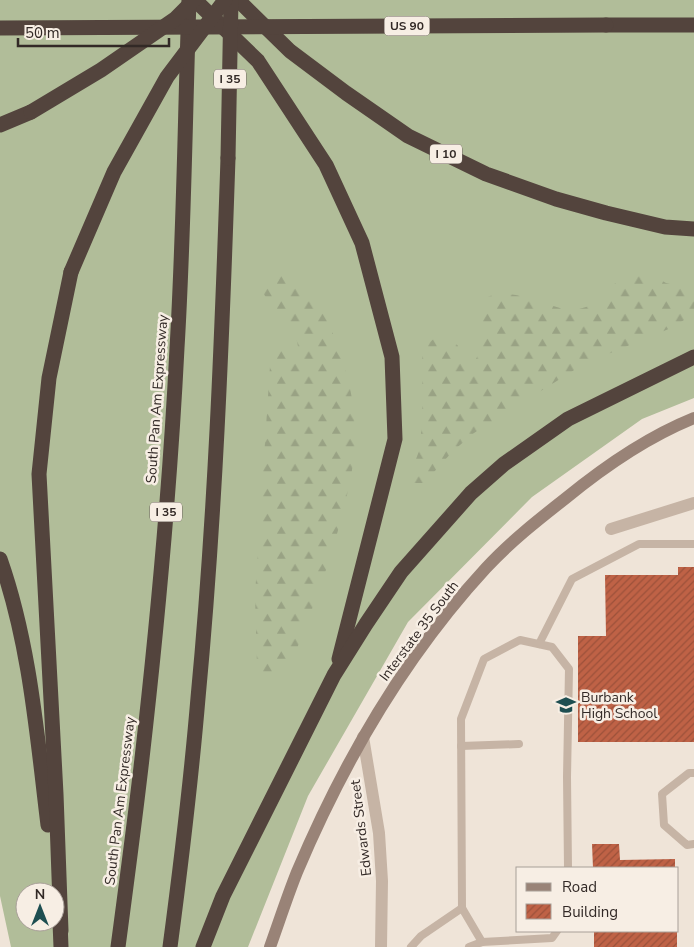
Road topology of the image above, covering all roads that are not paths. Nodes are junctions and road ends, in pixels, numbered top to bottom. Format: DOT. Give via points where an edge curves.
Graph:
graph roads {
  1 [pos="189,0"];
  2 [pos="194,0"];
  3 [pos="225,0"];
  4 [pos="231,0"];
  5 [pos="238,0"];
  6 [pos="694,25"];
  7 [pos="0,28"];
  8 [pos="0,125"];
  9 [pos="694,229"];
  10 [pos="694,357"];
  11 [pos="694,418"];
  12 [pos="694,503"];
  13 [pos="611,529"];
  14 [pos="694,544"];
  15 [pos="0,559"];
  16 [pos="539,644"];
  17 [pos="334,675"];
  18 [pos="363,737"];
  19 [pos="519,744"];
  20 [pos="461,746"];
  21 [pos="694,773"];
  22 [pos="694,844"];
  23 [pos="568,867"];
  24 [pos="55,882"];
  25 [pos="59,882"];
  26 [pos="462,908"];
  27 [pos="61,932"];
  28 [pos="556,932"];
  29 [pos="482,942"];
  30 [pos="62,947"];
  31 [pos="118,947"];
  32 [pos="170,947"];
  33 [pos="203,947"];
  34 [pos="270,947"];
  35 [pos="381,947"];
  36 [pos="411,947"];
  37 [pos="469,947"];
  1 -- 31 [label="highway, South Pan Am Expressway / I 35, bridge" via="177,349 168,485 154,652"];
  2 -- 8 [label="highway, bridge" via="175,19 101,70 31,112"];
  2 -- 17 [label="highway" via="258,62 326,165 362,243 392,357 395,439"];
  3 -- 25 [label="highway, bridge" via="167,77 114,172 71,272 49,378 39,474"];
  4 -- 32 [label="highway, I 35, bridge" via="222,336 207,581 198,698"];
  5 -- 9 [label="highway, I 10" via="290,51 408,136 486,174 556,199 665,227"];
  6 -- 7 [label="highway, US 90, bridge"];
  10 -- 17 [label="highway" via="568,419 504,464 467,498 401,572"];
  11 -- 18 [label="main road, Interstate 35 South" via="633,450 595,475 524,531 486,568 430,636"];
  12 -- 13 [label="street"];
  14 -- 16 [label="lane" via="640,544 572,579"];
  15 -- 24 [label="highway" via="8,581 28,675"];
  16 -- 20 [label="lane" via="520,640 484,659 461,719"];
  16 -- 23 [label="lane" via="552,647 569,669"];
  17 -- 33 [label="highway" via="223,896"];
  18 -- 34 [label="main road, Interstate 35 South" via="317,828"];
  18 -- 35 [label="street, Edwards Street" via="379,833"];
  19 -- 20 [label="lane"];
  20 -- 26 [label="lane"];
  21 -- 22 [label="lane" via="689,773 662,794 664,825 687,845"];
  26 -- 29 [label="lane"];
  26 -- 36 [label="lane" via="421,936"];
  27 -- 30 [label="highway"];
  28 -- 29 [label="lane" via="552,938"];
  29 -- 37 [label="lane"];
}
